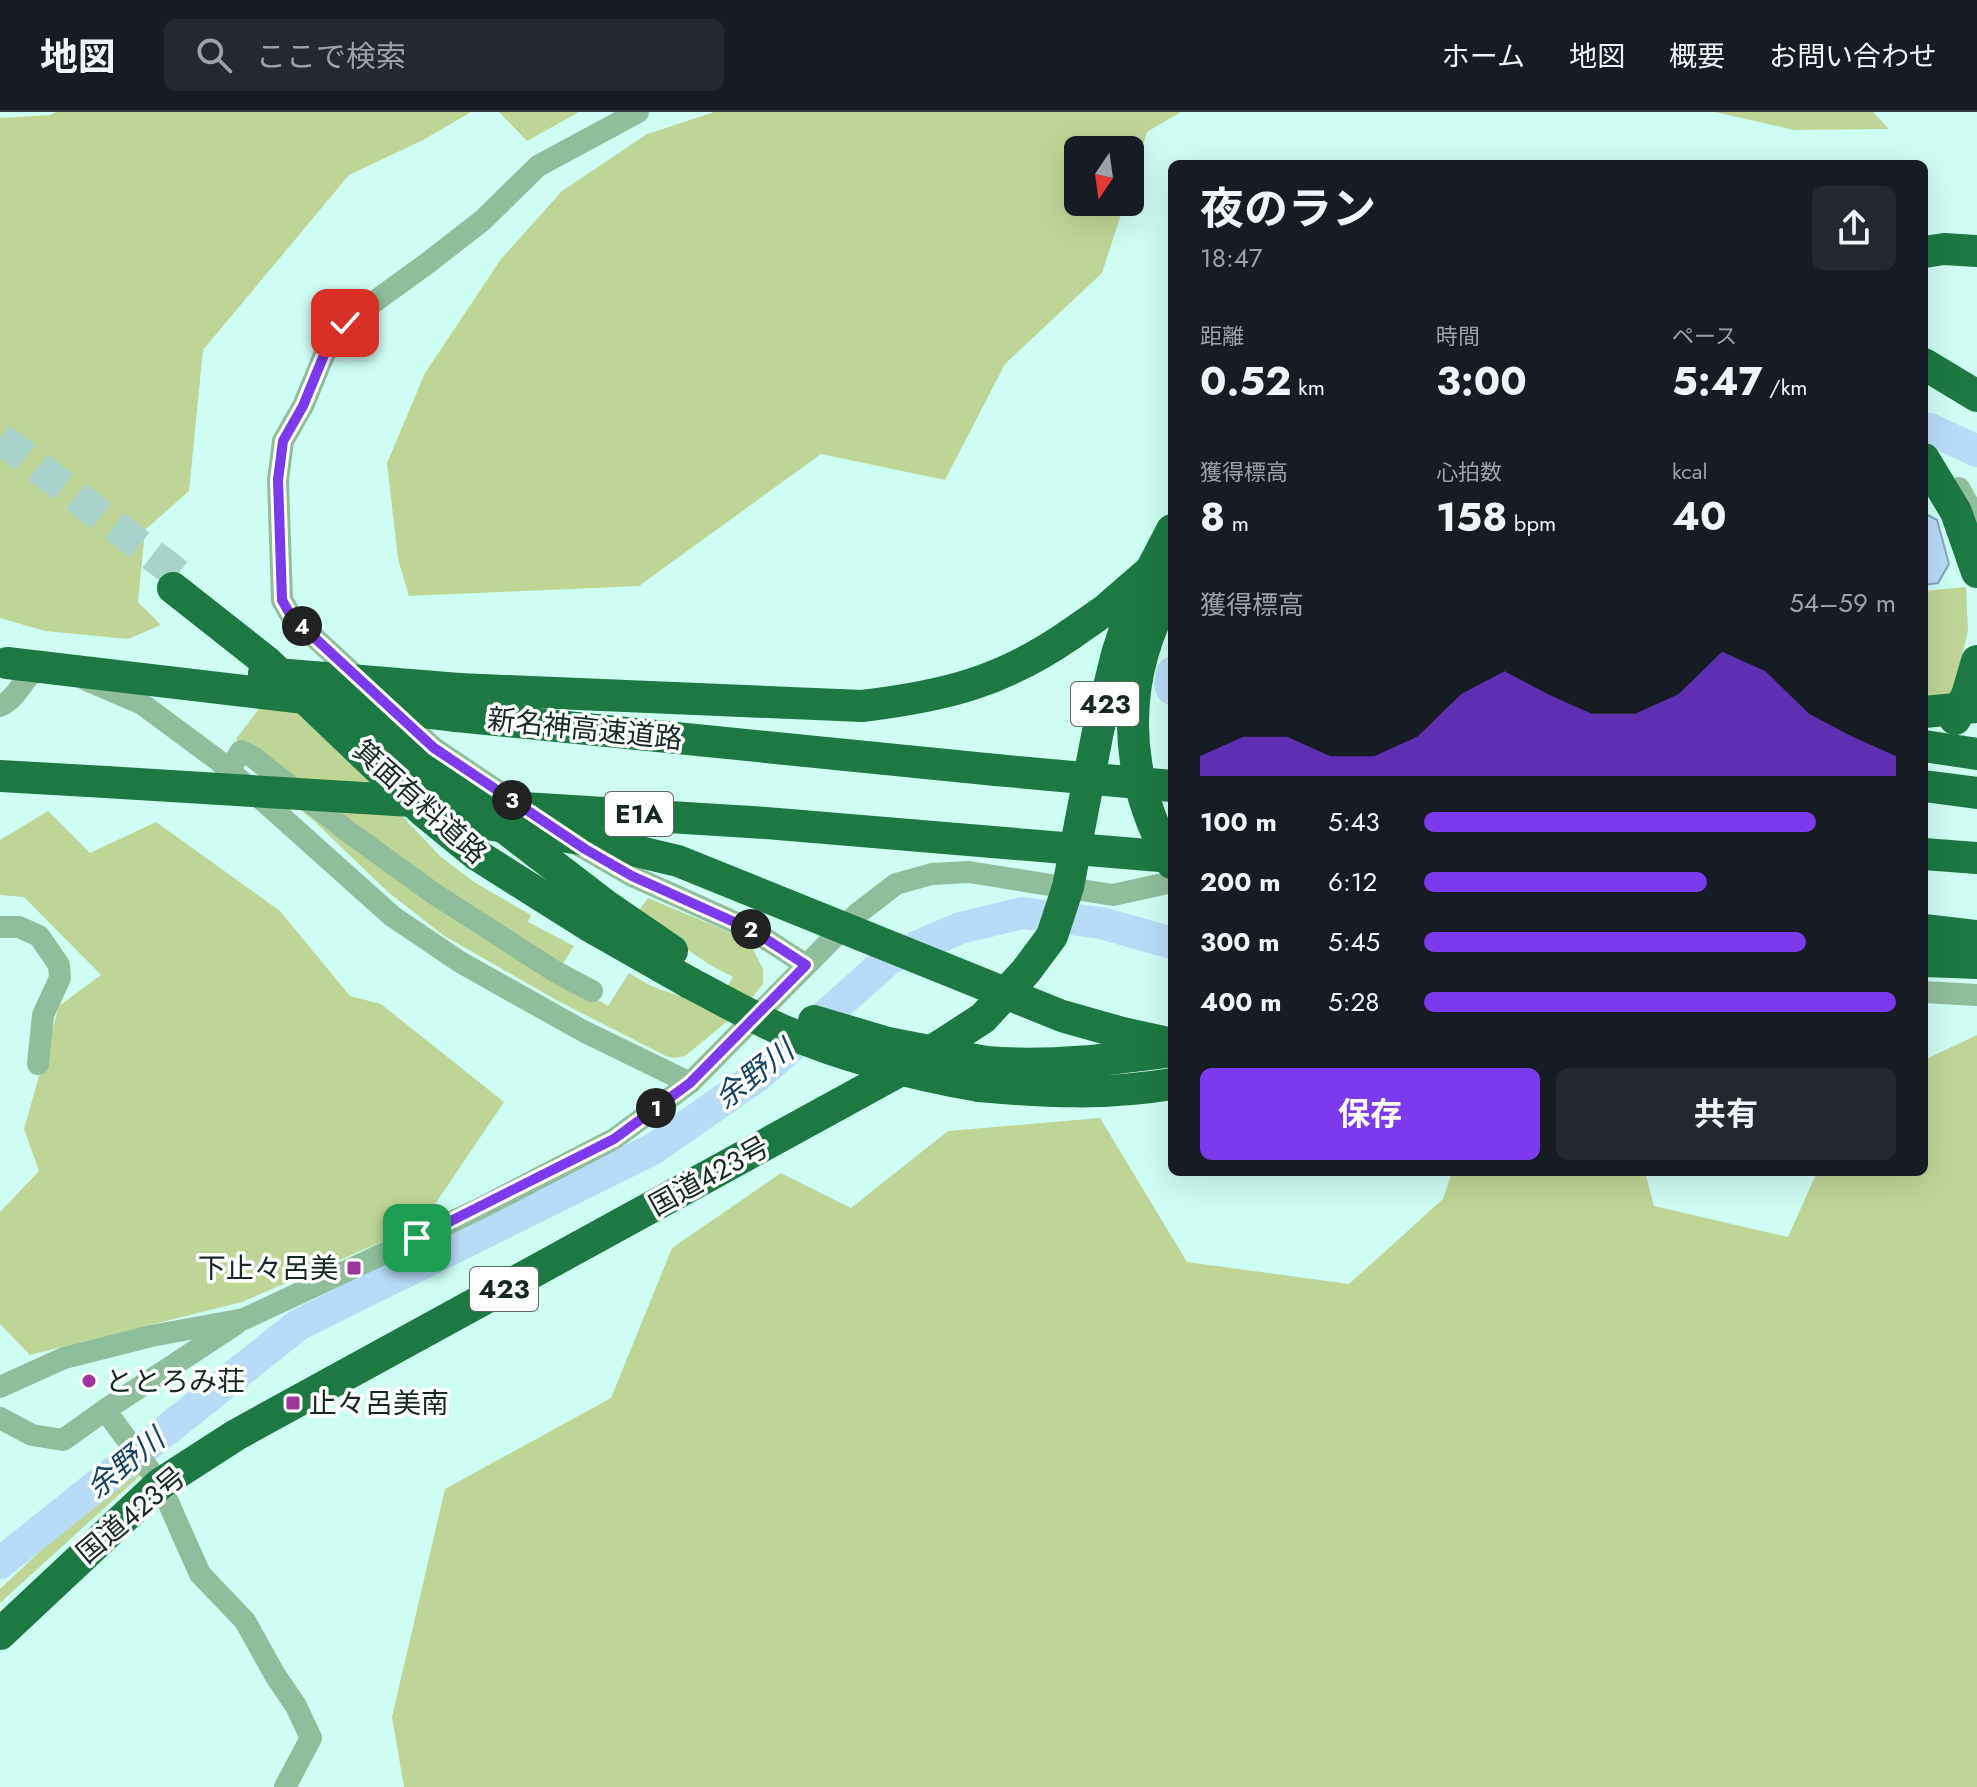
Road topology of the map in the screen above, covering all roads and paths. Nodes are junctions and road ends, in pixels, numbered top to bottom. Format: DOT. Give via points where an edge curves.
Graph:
graph roads {
  1 [pos="638,112"];
  2 [pos="1934,251"];
  3 [pos="1977,251"];
  4 [pos="1928,366"];
  5 [pos="1977,396"];
  6 [pos="1928,466"];
  7 [pos="1928,471"];
  8 [pos="1977,520"];
  9 [pos="1168,538"];
  10 [pos="1168,555"];
  11 [pos="1977,572"];
  12 [pos="177,583"];
  13 [pos="1168,595"];
  14 [pos="4,656"];
  15 [pos="1977,661"];
  16 [pos="458,702"];
  17 [pos="0,706"];
  18 [pos="1958,719"];
  19 [pos="1928,743"];
  20 [pos="1928,747"];
  21 [pos="1977,754"];
  22 [pos="224,766"];
  23 [pos="0,776"];
  24 [pos="1168,786"];
  25 [pos="1928,787"];
  26 [pos="1977,793"];
  27 [pos="339,795"];
  28 [pos="1168,854"];
  29 [pos="1928,854"];
  30 [pos="1977,858"];
  31 [pos="1168,860"];
  32 [pos="1168,883"];
  33 [pos="1068,887"];
  34 [pos="0,927"];
  35 [pos="1928,930"];
  36 [pos="1977,936"];
  37 [pos="1928,961"];
  38 [pos="1977,963"];
  39 [pos="806,965"];
  40 [pos="592,991"];
  41 [pos="1928,992"];
  42 [pos="1977,995"];
  43 [pos="1168,1043"];
  44 [pos="1168,1051"];
  45 [pos="38,1064"];
  46 [pos="982,1074"];
  47 [pos="690,1083"];
  48 [pos="1168,1084"];
  49 [pos="244,1319"];
  50 [pos="0,1387"];
  51 [pos="105,1410"];
  52 [pos="0,1418"];
  53 [pos="156,1478"];
  54 [pos="0,1634"];
  55 [pos="285,1787"];
  1 -- 39 [label="street" via="538,166 483,220 345,323 283,441 278,480 282,600 291,616 434,748 585,849 752,930"];
  2 -- 3 [label="highway"];
  4 -- 5 [label="highway"];
  6 -- 11 [label="highway, bridge" via="1956,512"];
  7 -- 8 [label="street" via="1946,476 1961,489"];
  9 -- 33 [label="highway, 国道423号 / 423" via="1133,605 1117,654"];
  10 -- 16 [label="highway, bridge" via="1104,611 1043,653 963,689 916,699 862,706"];
  12 -- 46 [label="highway, 箕面有料道路, bridge" via="696,976"];
  13 -- 28 [label="highway, bridge" via="1139,668 1133,734 1142,796"];
  14 -- 16 [label="highway, 新名神高速道路, bridge"];
  15 -- 18 [label="highway"];
  16 -- 24 [label="highway, 新名神高速道路, bridge" via="996,770"];
  17 -- 22 [label="street" via="35,669 71,673 142,704"];
  18 -- 19 [label="highway"];
  20 -- 21 [label="highway, bridge"];
  22 -- 40 [label="street" via="241,751 253,757 433,893"];
  22 -- 47 [label="street" via="392,916 460,962 583,1031"];
  23 -- 27 [label="highway, E1A, bridge"];
  25 -- 26 [label="highway"];
  27 -- 31 [label="highway, E1A, bridge" via="766,823"];
  27 -- 43 [label="highway, bridge" via="678,861 1062,1016"];
  29 -- 30 [label="highway"];
  32 -- 33 [label="street" via="1113,895"];
  33 -- 39 [label="street" via="969,872 932,874 896,884"];
  33 -- 53 [label="highway, 国道423号 / 423" via="1052,936 983,1018 912,1064"];
  34 -- 45 [label="street" via="19,927 39,936 59,965 60,978 43,1015"];
  35 -- 36 [label="highway"];
  37 -- 38 [label="highway"];
  39 -- 47 [label="street"];
  41 -- 42 [label="street"];
  44 -- 46 [label="highway"];
  46 -- 48 [label="highway" via="1063,1093"];
  47 -- 49 [label="street" via="600,1146"];
  49 -- 50 [label="street" via="64,1358"];
  49 -- 51 [label="street"];
  51 -- 52 [label="street" via="63,1440 32,1435"];
  51 -- 53 [label="street"];
  53 -- 54 [label="highway, 国道423号 / 423"];
  53 -- 55 [label="street" via="200,1574 245,1621 311,1738"];
}
